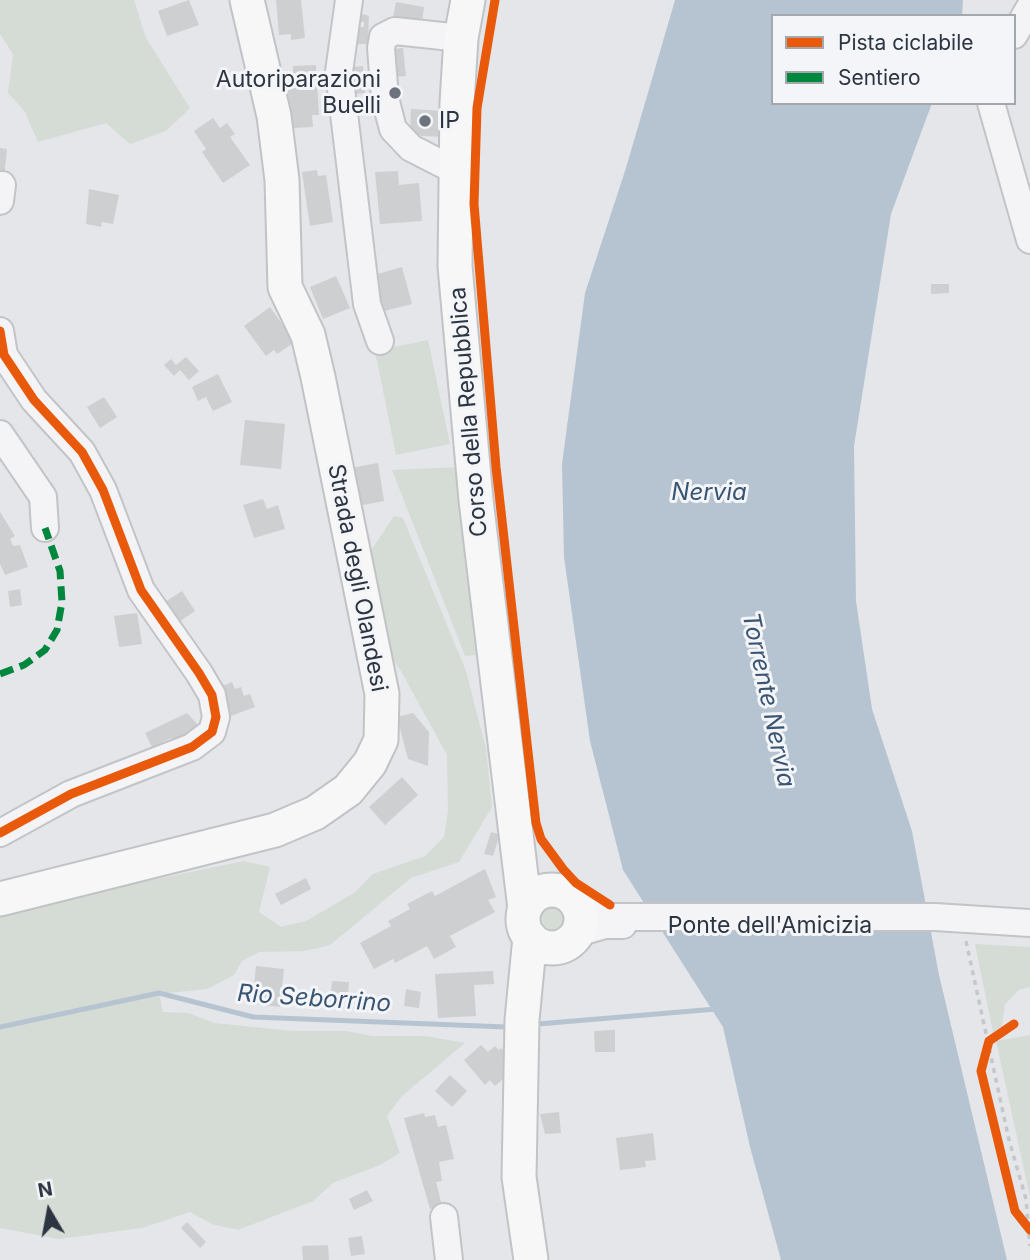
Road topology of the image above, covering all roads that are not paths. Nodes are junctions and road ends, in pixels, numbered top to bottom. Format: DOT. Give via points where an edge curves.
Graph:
graph roads {
  1 [pos="247,0"];
  2 [pos="349,0"];
  3 [pos="468,0"];
  4 [pos="1030,7"];
  5 [pos="1016,32"];
  6 [pos="461,38"];
  7 [pos="991,105"];
  8 [pos="456,171"];
  9 [pos="1030,240"];
  10 [pos="0,331"];
  11 [pos="380,341"];
  12 [pos="0,434"];
  13 [pos="45,528"];
  14 [pos="515,822"];
  15 [pos="0,833"];
  16 [pos="0,899"];
  17 [pos="584,920"];
  18 [pos="527,923"];
  19 [pos="1030,923"];
  20 [pos="522,1020"];
  21 [pos="444,1217"];
  22 [pos="449,1260"];
  23 [pos="531,1260"];
  1 -- 16 [label="main road, Strada degli Olandesi" via="277,141 285,288 308,335 318,377 382,694 381,740 370,764 348,790 315,813 285,826"];
  2 -- 11 [label="street" via="339,72 367,304"];
  3 -- 6 [label="main road, Corso della Repubblica"];
  4 -- 5 [label="street"];
  6 -- 8 [label="main road, Corso della Repubblica"];
  6 -- 8 [label="street" via="395,31 383,37 381,48 393,129 411,148"];
  7 -- 9 [label="street"];
  8 -- 14 [label="main road, Corso della Repubblica" via="455,266 476,500"];
  10 -- 15 [label="street" via="4,355 34,400 82,452 103,490 141,590 212,695 216,717 212,732 192,747 71,794"];
  12 -- 13 [label="street" via="43,497"];
  14 -- 17 [label="main road, Corso della Repubblica"];
  14 -- 18 [label="main road, Corso della Repubblica"];
  17 -- 18 [label="main road" via="543,946"];
  17 -- 18 [label="main road" via="552,890 543,891"];
  17 -- 19 [label="street, Ponte dell'Amicizia"];
  17 -- 20 [label="main road, Corso della Repubblica"];
  18 -- 20 [label="main road, Corso della Repubblica"];
  20 -- 23 [label="main road, Corso della Repubblica" via="519,1177"];
  21 -- 22 [label="street"];
}
